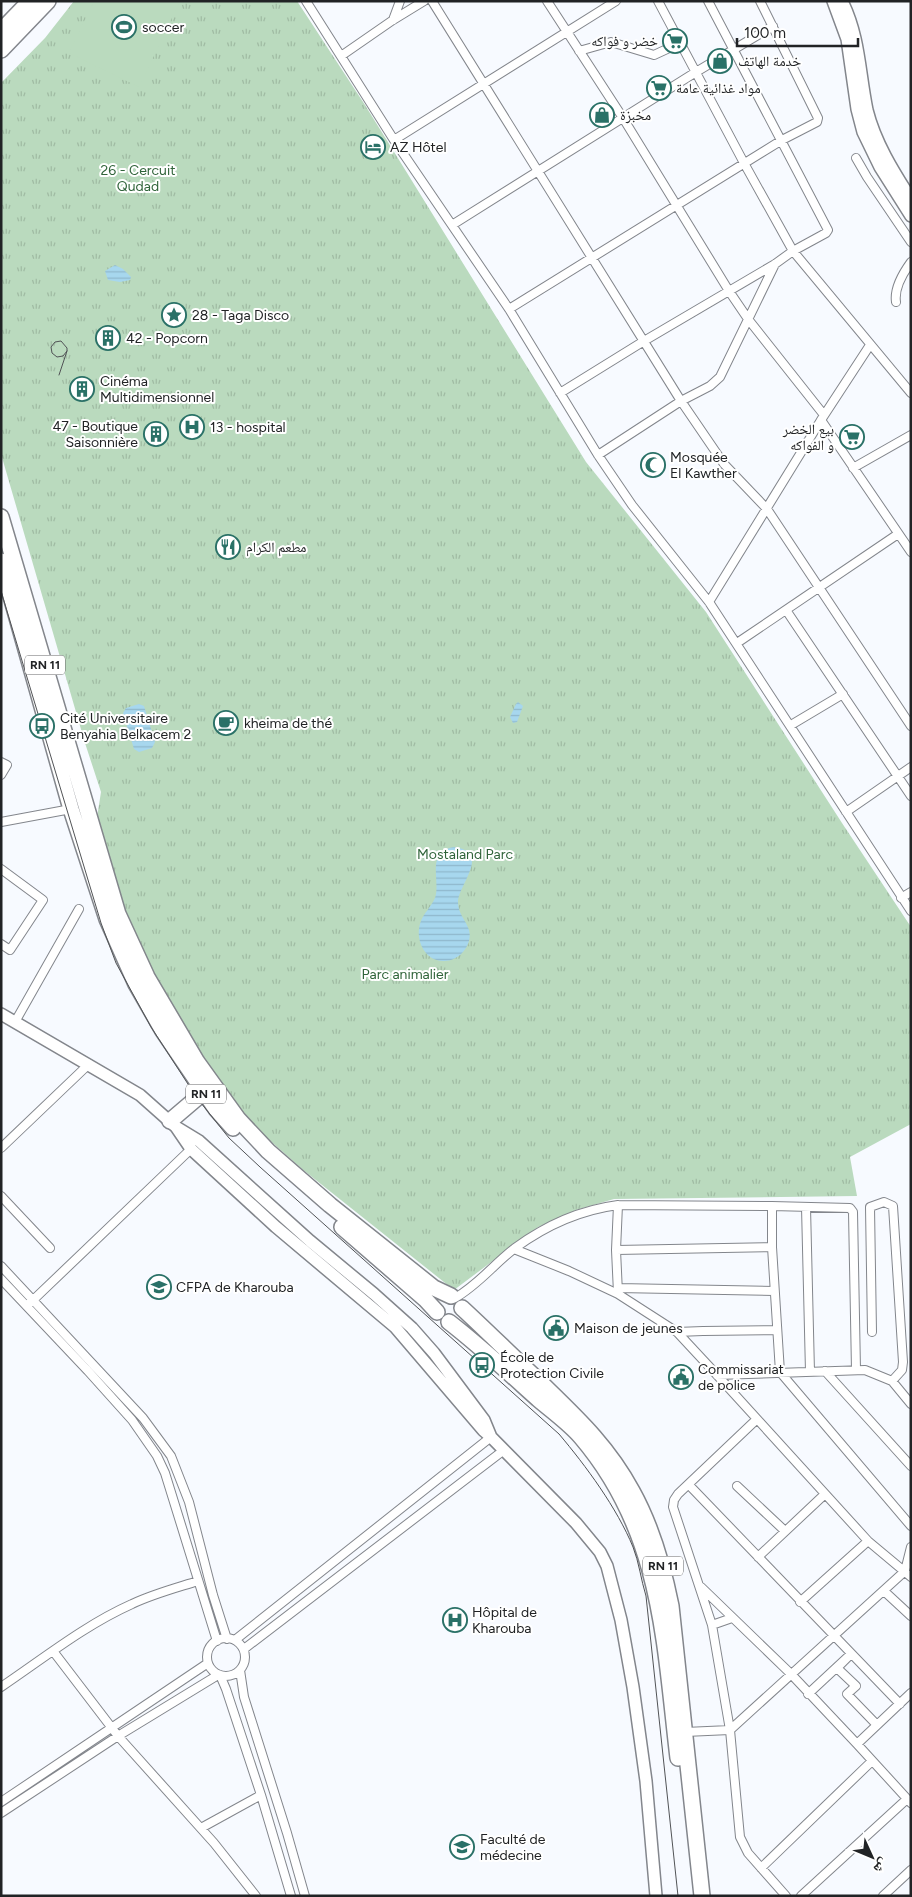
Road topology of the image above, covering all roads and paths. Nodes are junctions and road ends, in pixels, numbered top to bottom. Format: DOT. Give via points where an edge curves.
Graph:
graph roads {
  1 [pos="30,1"];
  2 [pos="48,1"];
  3 [pos="306,1"];
  4 [pos="400,1"];
  5 [pos="424,1"];
  6 [pos="432,1"];
  7 [pos="547,1"];
  8 [pos="616,1"];
  9 [pos="658,1"];
  10 [pos="708,1"];
  11 [pos="760,1"];
  12 [pos="833,1"];
  13 [pos="842,1"];
  14 [pos="393,20"];
  15 [pos="773,26"];
  16 [pos="1,31"];
  17 [pos="567,33"];
  18 [pos="680,43"];
  19 [pos="734,48"];
  20 [pos="1,50"];
  21 [pos="579,51"];
  22 [pos="341,56"];
  23 [pos="696,72"];
  24 [pos="484,85"];
  25 [pos="623,118"];
  26 [pos="394,140"];
  27 [pos="782,140"];
  28 [pos="856,158"];
  29 [pos="744,163"];
  30 [pos="538,172"];
  31 [pos="911,199"];
  32 [pos="677,206"];
  33 [pos="911,216"];
  34 [pos="452,224"];
  35 [pos="911,242"];
  36 [pos="793,250"];
  37 [pos="592,258"];
  38 [pos="911,262"];
  39 [pos="775,264"];
  40 [pos="729,290"];
  41 [pos="896,302"];
  42 [pos="509,309"];
  43 [pos="748,320"];
  44 [pos="644,341"];
  45 [pos="870,345"];
  46 [pos="560,393"];
  47 [pos="911,393"];
  48 [pos="682,401"];
  49 [pos="822,418"];
  50 [pos="911,435"];
  51 [pos="598,455"];
  52 [pos="853,468"];
  53 [pos="767,509"];
  54 [pos="1,517"];
  55 [pos="898,534"];
  56 [pos="911,552"];
  57 [pos="1,561"];
  58 [pos="819,587"];
  59 [pos="709,602"];
  60 [pos="786,610"];
  61 [pos="737,643"];
  62 [pos="843,694"];
  63 [pos="791,726"];
  64 [pos="911,726"];
  65 [pos="1,762"];
  66 [pos="911,767"];
  67 [pos="1,775"];
  68 [pos="898,777"];
  69 [pos="911,796"];
  70 [pos="71,808"];
  71 [pos="846,812"];
  72 [pos="1,822"];
  73 [pos="1,870"];
  74 [pos="911,892"];
  75 [pos="901,898"];
  76 [pos="79,909"];
  77 [pos="911,911"];
  78 [pos="1,944"];
  79 [pos="1,1014"];
  80 [pos="15,1022"];
  81 [pos="88,1064"];
  82 [pos="204,1092"];
  83 [pos="173,1124"];
  84 [pos="1,1148"];
  85 [pos="191,1149"];
  86 [pos="1,1196"];
  87 [pos="618,1205"];
  88 [pos="772,1206"];
  89 [pos="806,1207"];
  90 [pos="772,1247"];
  91 [pos="50,1248"];
  92 [pos="514,1249"];
  93 [pos="616,1250"];
  94 [pos="1,1266"];
  95 [pos="1,1280"];
  96 [pos="774,1290"];
  97 [pos="618,1291"];
  98 [pos="34,1300"];
  99 [pos="457,1301"];
  100 [pos="27,1306"];
  101 [pos="437,1312"];
  102 [pos="449,1322"];
  103 [pos="777,1330"];
  104 [pos="677,1332"];
  105 [pos="872,1332"];
  106 [pos="856,1370"];
  107 [pos="825,1371"];
  108 [pos="780,1372"];
  109 [pos="810,1372"];
  110 [pos="717,1375"];
  111 [pos="892,1381"];
  112 [pos="911,1404"];
  113 [pos="757,1419"];
  114 [pos="491,1437"];
  115 [pos="504,1450"];
  116 [pos="911,1466"];
  117 [pos="688,1485"];
  118 [pos="738,1486"];
  119 [pos="825,1494"];
  120 [pos="377,1526"];
  121 [pos="911,1526"];
  122 [pos="785,1531"];
  123 [pos="386,1539"];
  124 [pos="868,1541"];
  125 [pos="911,1547"];
  126 [pos="758,1557"];
  127 [pos="908,1574"];
  128 [pos="198,1581"];
  129 [pos="699,1586"];
  130 [pos="884,1591"];
  131 [pos="213,1595"];
  132 [pos="202,1598"];
  133 [pos="800,1602"];
  134 [pos="911,1616"];
  135 [pos="732,1618"];
  136 [pos="712,1625"];
  137 [pos="833,1636"];
  138 [pos="231,1640"];
  139 [pos="217,1641"];
  140 [pos="244,1649"];
  141 [pos="53,1651"];
  142 [pos="851,1654"];
  143 [pos="208,1663"];
  144 [pos="240,1670"];
  145 [pos="791,1674"];
  146 [pos="219,1675"];
  147 [pos="1,1686"];
  148 [pos="911,1693"];
  149 [pos="808,1694"];
  150 [pos="900,1704"];
  151 [pos="877,1725"];
  152 [pos="110,1727"];
  153 [pos="730,1730"];
  154 [pos="685,1732"];
  155 [pos="118,1736"];
  156 [pos="858,1744"];
  157 [pos="872,1761"];
  158 [pos="261,1795"];
  159 [pos="909,1801"];
  160 [pos="1,1802"];
  161 [pos="1,1813"];
  162 [pos="200,1828"];
  163 [pos="760,1868"];
  164 [pos="910,1873"];
  165 [pos="256,1896"];
  166 [pos="291,1896"];
  167 [pos="305,1896"];
  168 [pos="656,1896"];
  169 [pos="694,1896"];
  170 [pos="702,1896"];
  171 [pos="786,1896"];
  172 [pos="801,1896"];
  173 [pos="883,1896"];
  1 -- 16 [label="highway"];
  2 -- 20 [label="highway"];
  3 -- 22 [label="street"];
  4 -- 14 [label="street"];
  5 -- 14 [label="street"];
  6 -- 24 [label="street"];
  7 -- 17 [label="street"];
  8 -- 17 [label="street"];
  9 -- 18 [label="street"];
  10 -- 19 [label="street"];
  11 -- 15 [label="street"];
  12 -- 33 [label="street" via="847,39 863,132"];
  13 -- 31 [label="street" via="856,38 872,127 888,163"];
  14 -- 22 [label="street"];
  15 -- 19 [label="street"];
  15 -- 27 [label="street" via="818,118 817,122"];
  17 -- 21 [label="street"];
  17 -- 24 [label="street"];
  18 -- 21 [label="street" via="654,56 611,42"];
  18 -- 23 [label="street"];
  19 -- 23 [label="street"];
  19 -- 27 [label="street"];
  21 -- 25 [label="street"];
  22 -- 26 [label="street"];
  23 -- 25 [label="street"];
  23 -- 29 [label="street"];
  24 -- 26 [label="street"];
  24 -- 30 [label="street"];
  25 -- 30 [label="street"];
  25 -- 32 [label="street"];
  26 -- 34 [label="street"];
  27 -- 29 [label="street"];
  27 -- 36 [label="street" via="828,230"];
  28 -- 35 [label="street"];
  29 -- 32 [label="street"];
  29 -- 36 [label="street"];
  30 -- 34 [label="street"];
  30 -- 37 [label="street"];
  32 -- 37 [label="street"];
  32 -- 40 [label="street"];
  34 -- 42 [label="street"];
  36 -- 39 [label="street"];
  36 -- 45 [label="street"];
  37 -- 42 [label="street"];
  37 -- 44 [label="street"];
  38 -- 41 [label="street" via="898,288"];
  39 -- 40 [label="street"];
  39 -- 43 [label="street"];
  40 -- 43 [label="street"];
  40 -- 44 [label="street"];
  42 -- 46 [label="street"];
  43 -- 48 [label="street" via="720,377"];
  43 -- 49 [label="street"];
  44 -- 46 [label="street"];
  44 -- 48 [label="street"];
  45 -- 47 [label="street"];
  45 -- 49 [label="street"];
  46 -- 51 [label="street"];
  48 -- 51 [label="street"];
  48 -- 53 [label="street" via="724,464"];
  49 -- 52 [label="street"];
  49 -- 53 [label="street"];
  50 -- 52 [label="street"];
  51 -- 59 [label="street" via="632,505"];
  52 -- 55 [label="street"];
  53 -- 58 [label="street"];
  53 -- 59 [label="street"];
  54 -- 99 [label="highway, RN 11" via="118,914 147,977 174,1024 224,1102 268,1150 330,1205 434,1288"];
  55 -- 56 [label="street"];
  55 -- 58 [label="street"];
  57 -- 70 [label="highway, RN 11"];
  58 -- 60 [label="street"];
  58 -- 64 [label="street"];
  59 -- 61 [label="street"];
  60 -- 61 [label="street"];
  60 -- 62 [label="street"];
  61 -- 63 [label="street"];
  62 -- 63 [label="street"];
  62 -- 68 [label="street"];
  63 -- 71 [label="street"];
  65 -- 67 [label="street" via="6,765"];
  66 -- 68 [label="street"];
  68 -- 69 [label="street"];
  68 -- 71 [label="street"];
  70 -- 72 [label="street"];
  70 -- 82 [label="highway, RN 11" via="107,919 136,984 163,1032"];
  71 -- 75 [label="street"];
  73 -- 78 [label="street" via="43,900 10,950"];
  74 -- 75 [label="street"];
  75 -- 77 [label="street"];
  76 -- 80 [label="street"];
  79 -- 80 [label="street"];
  80 -- 81 [label="street"];
  81 -- 83 [label="street" via="140,1095"];
  81 -- 84 [label="street"];
  82 -- 83 [label="highway"];
  82 -- 101 [label="highway, RN 11" via="262,1159"];
  83 -- 85 [label="street"];
  83 -- 114 [label="street" via="199,1141 412,1328 434,1352 484,1420"];
  85 -- 98 [label="street"];
  85 -- 114 [label="street" via="276,1227 394,1327"];
  86 -- 91 [label="street"];
  87 -- 88 [label="street"];
  87 -- 92 [label="street" via="566,1218"];
  87 -- 93 [label="street"];
  88 -- 89 [label="street"];
  88 -- 90 [label="street"];
  89 -- 106 [label="street" via="850,1208 853,1212"];
  89 -- 109 [label="street"];
  90 -- 93 [label="street"];
  90 -- 96 [label="street"];
  92 -- 97 [label="street"];
  92 -- 99 [label="street"];
  93 -- 97 [label="street"];
  94 -- 98 [label="street"];
  95 -- 100 [label="street"];
  96 -- 97 [label="street"];
  96 -- 103 [label="street"];
  97 -- 104 [label="street"];
  98 -- 100 [label="street"];
  98 -- 131 [label="street" via="143,1418 172,1456 189,1502"];
  99 -- 101 [label="highway" via="440,1300"];
  99 -- 102 [label="highway" via="460,1316"];
  99 -- 154 [label="highway, RN 11" via="588,1428 611,1456 633,1492 663,1567 676,1640"];
  100 -- 128 [label="street" via="145,1436 165,1473"];
  101 -- 102 [label="highway" via="441,1319"];
  102 -- 169 [label="highway, RN 11" via="580,1436 600,1463 638,1531 660,1607"];
  103 -- 104 [label="street"];
  103 -- 108 [label="street"];
  104 -- 110 [label="street"];
  105 -- 111 [label="street" via="870,1207 884,1202 893,1206 903,1362 902,1370"];
  106 -- 107 [label="street"];
  106 -- 111 [label="street" via="865,1370"];
  107 -- 109 [label="street"];
  107 -- 116 [label="street"];
  108 -- 109 [label="street"];
  108 -- 110 [label="street"];
  108 -- 121 [label="street"];
  110 -- 113 [label="street"];
  111 -- 112 [label="street"];
  113 -- 117 [label="street"];
  113 -- 119 [label="street"];
  114 -- 115 [label="street"];
  114 -- 120 [label="street"];
  115 -- 123 [label="street"];
  115 -- 168 [label="street" via="576,1523 600,1552 607,1566 633,1687 646,1781"];
  117 -- 126 [label="street"];
  117 -- 129 [label="street" via="675,1498 673,1507"];
  118 -- 122 [label="street"];
  119 -- 122 [label="street"];
  119 -- 124 [label="street"];
  120 -- 123 [label="street"];
  120 -- 138 [label="street"];
  122 -- 126 [label="street"];
  123 -- 140 [label="street"];
  124 -- 127 [label="street"];
  124 -- 133 [label="street"];
  125 -- 127 [label="street"];
  126 -- 133 [label="street"];
  127 -- 130 [label="street"];
  128 -- 132 [label="street"];
  128 -- 141 [label="street" via="134,1603 88,1627"];
  129 -- 135 [label="street"];
  129 -- 136 [label="street"];
  130 -- 134 [label="street"];
  130 -- 137 [label="street"];
  131 -- 132 [label="street"];
  131 -- 138 [label="street"];
  132 -- 139 [label="street"];
  133 -- 137 [label="street"];
  135 -- 136 [label="street"];
  135 -- 145 [label="street"];
  136 -- 153 [label="street"];
  137 -- 142 [label="street"];
  137 -- 145 [label="street"];
  138 -- 139 [label="street"];
  138 -- 140 [label="street"];
  139 -- 143 [label="street" via="209,1650"];
  140 -- 144 [label="street" via="245,1662"];
  141 -- 147 [label="street"];
  141 -- 152 [label="street"];
  142 -- 149 [label="street"];
  142 -- 150 [label="street"];
  142 -- 151 [label="street" via="837,1668 856,1686 847,1694"];
  143 -- 146 [label="street"];
  143 -- 152 [label="street"];
  144 -- 146 [label="street" via="232,1676"];
  144 -- 167 [label="street" via="244,1697"];
  145 -- 149 [label="street"];
  145 -- 153 [label="street"];
  146 -- 155 [label="street"];
  146 -- 158 [label="street"];
  148 -- 150 [label="street"];
  149 -- 156 [label="street"];
  150 -- 151 [label="street"];
  151 -- 156 [label="street"];
  152 -- 155 [label="street"];
  152 -- 160 [label="street"];
  153 -- 154 [label="street"];
  153 -- 163 [label="street" via="740,1837"];
  154 -- 170 [label="highway, RN 11"];
  155 -- 161 [label="street"];
  155 -- 162 [label="street"];
  156 -- 157 [label="street"];
  157 -- 159 [label="street"];
  157 -- 163 [label="street"];
  158 -- 162 [label="street"];
  158 -- 166 [label="street"];
  159 -- 172 [label="street"];
  162 -- 165 [label="street"];
  163 -- 171 [label="street"];
  164 -- 173 [label="street"];
}
